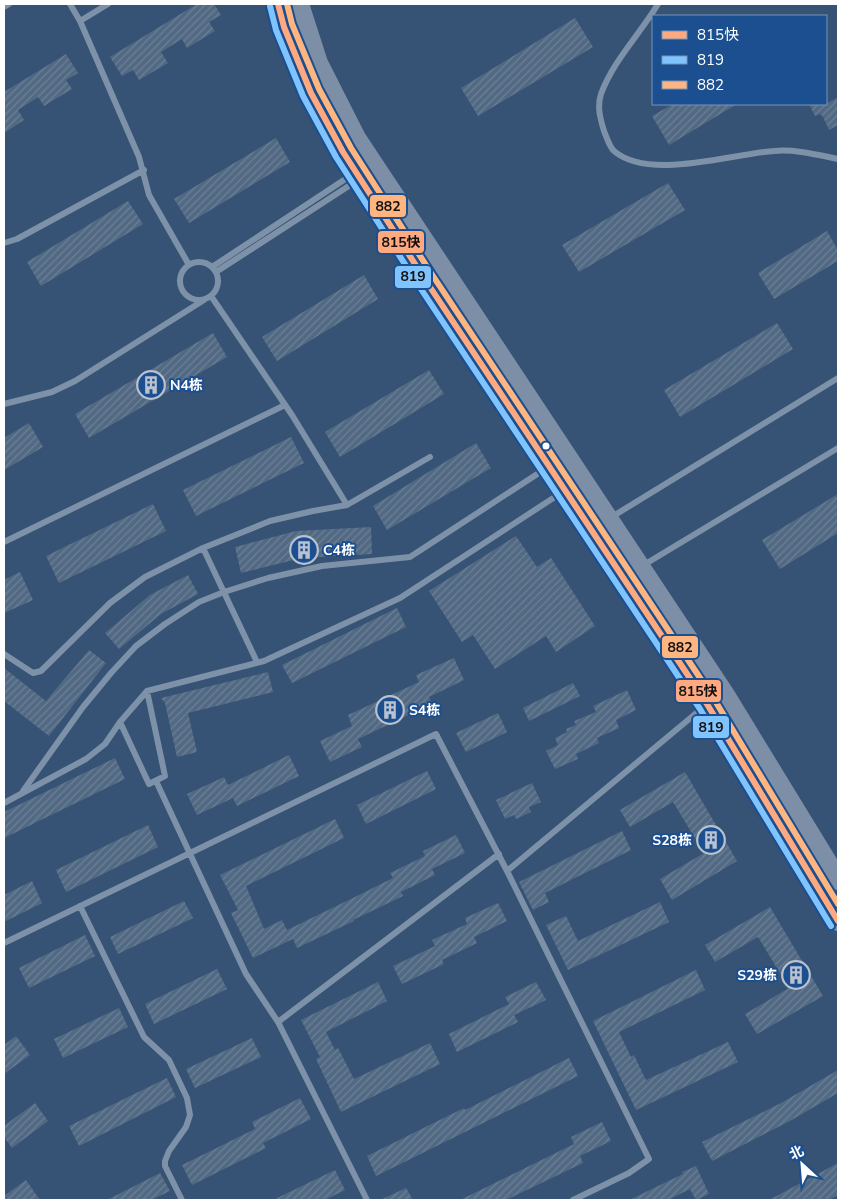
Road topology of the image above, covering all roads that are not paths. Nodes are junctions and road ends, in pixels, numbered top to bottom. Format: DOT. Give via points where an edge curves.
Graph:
graph roads {
  1 [pos="9,4"];
  2 [pos="70,4"];
  3 [pos="278,4"];
  4 [pos="299,4"];
  5 [pos="658,4"];
  6 [pos="104,5"];
  7 [pos="4,7"];
  8 [pos="80,21"];
  9 [pos="838,159"];
  10 [pos="144,170"];
  11 [pos="358,176"];
  12 [pos="4,243"];
  13 [pos="188,265"];
  14 [pos="214,269"];
  15 [pos="211,296"];
  16 [pos="204,300"];
  17 [pos="838,378"];
  18 [pos="4,404"];
  19 [pos="285,405"];
  20 [pos="838,448"];
  21 [pos="430,457"];
  22 [pos="549,466"];
  23 [pos="565,490"];
  24 [pos="347,506"];
  25 [pos="609,519"];
  26 [pos="4,542"];
  27 [pos="203,548"];
  28 [pos="641,567"];
  29 [pos="224,592"];
  30 [pos="4,654"];
  31 [pos="257,662"];
  32 [pos="147,691"];
  33 [pos="707,704"];
  34 [pos="120,722"];
  35 [pos="156,781"];
  36 [pos="22,794"];
  37 [pos="4,803"];
  38 [pos="190,853"];
  39 [pos="499,854"];
  40 [pos="508,871"];
  41 [pos="838,880"];
  42 [pos="80,906"];
  43 [pos="838,921"];
  44 [pos="4,943"];
  45 [pos="278,1022"];
  46 [pos="182,1200"];
  47 [pos="366,1200"];
  48 [pos="573,1200"];
  1 -- 7 [label="lane"];
  2 -- 8 [label="lane"];
  3 -- 11 [label="main road" via="311,93"];
  4 -- 25 [label="main road" via="318,63 356,138"];
  5 -- 9 [label="lane" via="610,74 600,96 598,109 613,150 624,158 643,164 667,166 776,150"];
  6 -- 8 [label="lane"];
  8 -- 10 [label="lane"];
  10 -- 12 [label="lane"];
  10 -- 13 [label="lane" via="149,194"];
  11 -- 14 [label="lane"];
  11 -- 22 [label="main road"];
  13 -- 14 [label="lane" via="205,263"];
  13 -- 16 [label="lane" via="180,276 181,288 190,298"];
  14 -- 15 [label="lane" via="218,283"];
  15 -- 16 [label="lane"];
  15 -- 19 [label="lane"];
  16 -- 18 [label="lane" via="76,381 52,392"];
  17 -- 25 [label="lane"];
  19 -- 24 [label="lane"];
  19 -- 26 [label="lane"];
  20 -- 28 [label="lane"];
  21 -- 24 [label="lane"];
  22 -- 23 [label="main road"];
  22 -- 29 [label="lane" via="410,557 322,566"];
  23 -- 31 [label="lane" via="400,598"];
  23 -- 33 [label="main road"];
  24 -- 27 [label="lane" via="270,521"];
  25 -- 28 [label="main road"];
  27 -- 29 [label="lane"];
  27 -- 30 [label="lane" via="145,577 110,603 41,671 33,673"];
  28 -- 41 [label="main road" via="725,695"];
  29 -- 31 [label="lane"];
  29 -- 36 [label="lane" via="199,602 136,646 83,707"];
  31 -- 32 [label="lane"];
  32 -- 34 [label="lane"];
  32 -- 35 [label="lane" via="165,776"];
  33 -- 40 [label="lane"];
  33 -- 43 [label="main road"];
  34 -- 35 [label="lane" via="150,784"];
  34 -- 36 [label="lane" via="105,744 86,759"];
  35 -- 38 [label="lane"];
  36 -- 37 [label="lane"];
  38 -- 39 [label="lane" via="436,734"];
  38 -- 42 [label="lane"];
  38 -- 45 [label="lane" via="246,974"];
  39 -- 40 [label="lane"];
  39 -- 45 [label="lane"];
  40 -- 48 [label="lane" via="649,1160"];
  42 -- 44 [label="lane"];
  42 -- 46 [label="lane" via="144,1037 169,1060 187,1098 190,1115 186,1127 165,1160"];
  45 -- 47 [label="lane"];
}
